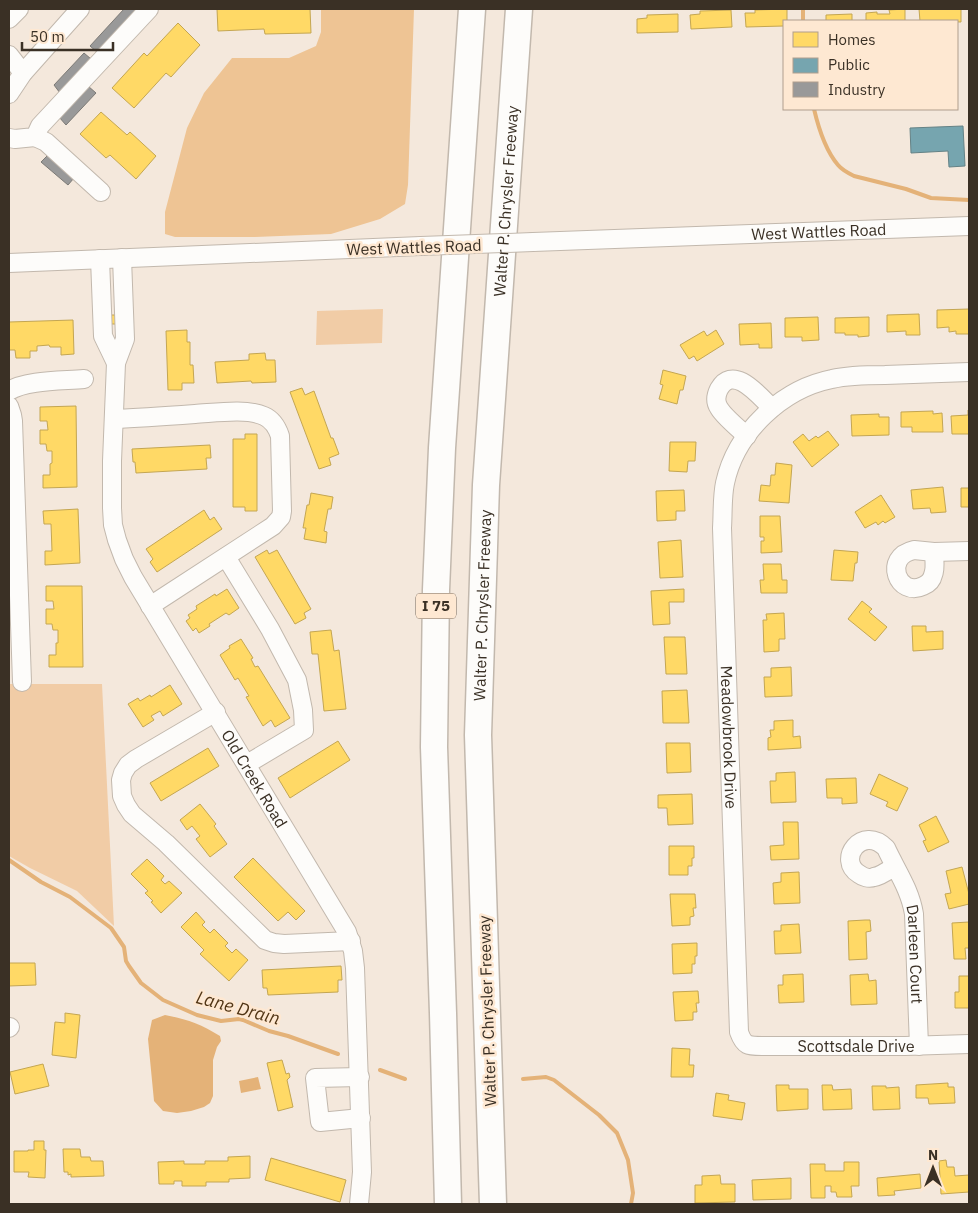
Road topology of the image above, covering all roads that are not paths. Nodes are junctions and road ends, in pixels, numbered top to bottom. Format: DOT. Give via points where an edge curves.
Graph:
graph roads {
  1 [pos="19,9"];
  2 [pos="80,9"];
  3 [pos="149,9"];
  4 [pos="472,9"];
  5 [pos="519,9"];
  6 [pos="9,19"];
  7 [pos="9,55"];
  8 [pos="23,73"];
  9 [pos="9,94"];
  10 [pos="35,137"];
  11 [pos="9,138"];
  12 [pos="101,192"];
  13 [pos="969,226"];
  14 [pos="122,258"];
  15 [pos="100,259"];
  16 [pos="9,263"];
  17 [pos="116,363"];
  18 [pos="969,372"];
  19 [pos="84,379"];
  20 [pos="9,391"];
  21 [pos="9,406"];
  22 [pos="772,408"];
  23 [pos="114,419"];
  24 [pos="747,436"];
  25 [pos="969,551"];
  26 [pos="934,552"];
  27 [pos="226,557"];
  28 [pos="150,606"];
  29 [pos="22,682"];
  30 [pos="216,712"];
  31 [pos="247,764"];
  32 [pos="895,866"];
  33 [pos="351,941"];
  34 [pos="743,1042"];
  35 [pos="969,1044"];
  36 [pos="920,1046"];
  37 [pos="360,1076"];
  38 [pos="361,1118"];
  39 [pos="359,1204"];
  40 [pos="448,1204"];
  41 [pos="493,1204"];
  1 -- 6 [label="street"];
  2 -- 8 [label="street"];
  3 -- 10 [label="street" via="40,126"];
  4 -- 40 [label="highway, I 75" via="442,448 436,590 434,747"];
  5 -- 41 [label="highway, Walter P. Chrysler Freeway" via="486,485 478,735"];
  7 -- 8 [label="street"];
  8 -- 9 [label="street"];
  10 -- 11 [label="street"];
  10 -- 12 [label="street" via="46,142"];
  13 -- 14 [label="street, West Wattles Road, bridge"];
  14 -- 15 [label="street, West Wattles Road"];
  14 -- 17 [label="street, Old Creek Road" via="125,339"];
  15 -- 16 [label="street, West Wattles Road"];
  15 -- 17 [label="street, Old Creek Road" via="103,336"];
  17 -- 23 [label="street, Old Creek Road"];
  18 -- 22 [label="street, Meadowbrook Drive" via="833,378 803,388"];
  19 -- 20 [label="street" via="23,385"];
  21 -- 29 [label="street" via="13,421"];
  22 -- 24 [label="street, Meadowbrook Drive"];
  22 -- 24 [label="street" via="747,383 734,380 722,385 716,397 719,409"];
  23 -- 27 [label="street" via="246,412 265,416 278,428 280,517 273,526"];
  23 -- 28 [label="street, Old Creek Road" via="113,525 124,559"];
  24 -- 34 [label="street, Meadowbrook Drive" via="726,478 722,528 739,1032"];
  25 -- 26 [label="street"];
  27 -- 28 [label="street"];
  27 -- 31 [label="street" via="297,680 302,710 304,730"];
  28 -- 30 [label="street, Old Creek Road"];
  30 -- 31 [label="street, Old Creek Road"];
  30 -- 33 [label="street" via="128,765 121,780 126,805 265,940 284,944"];
  31 -- 33 [label="street, Old Creek Road"];
  32 -- 36 [label="street, Darleen Court" via="910,896 914,914"];
  33 -- 37 [label="street, Old Creek Road" via="356,968"];
  34 -- 36 [label="street, Scottsdale Drive" via="754,1046"];
  35 -- 36 [label="street, Scottsdale Drive"];
  37 -- 38 [label="street, Old Creek Road"];
  37 -- 38 [label="street" via="315,1078 320,1122"];
  38 -- 39 [label="street, Old Creek Road"];
}
